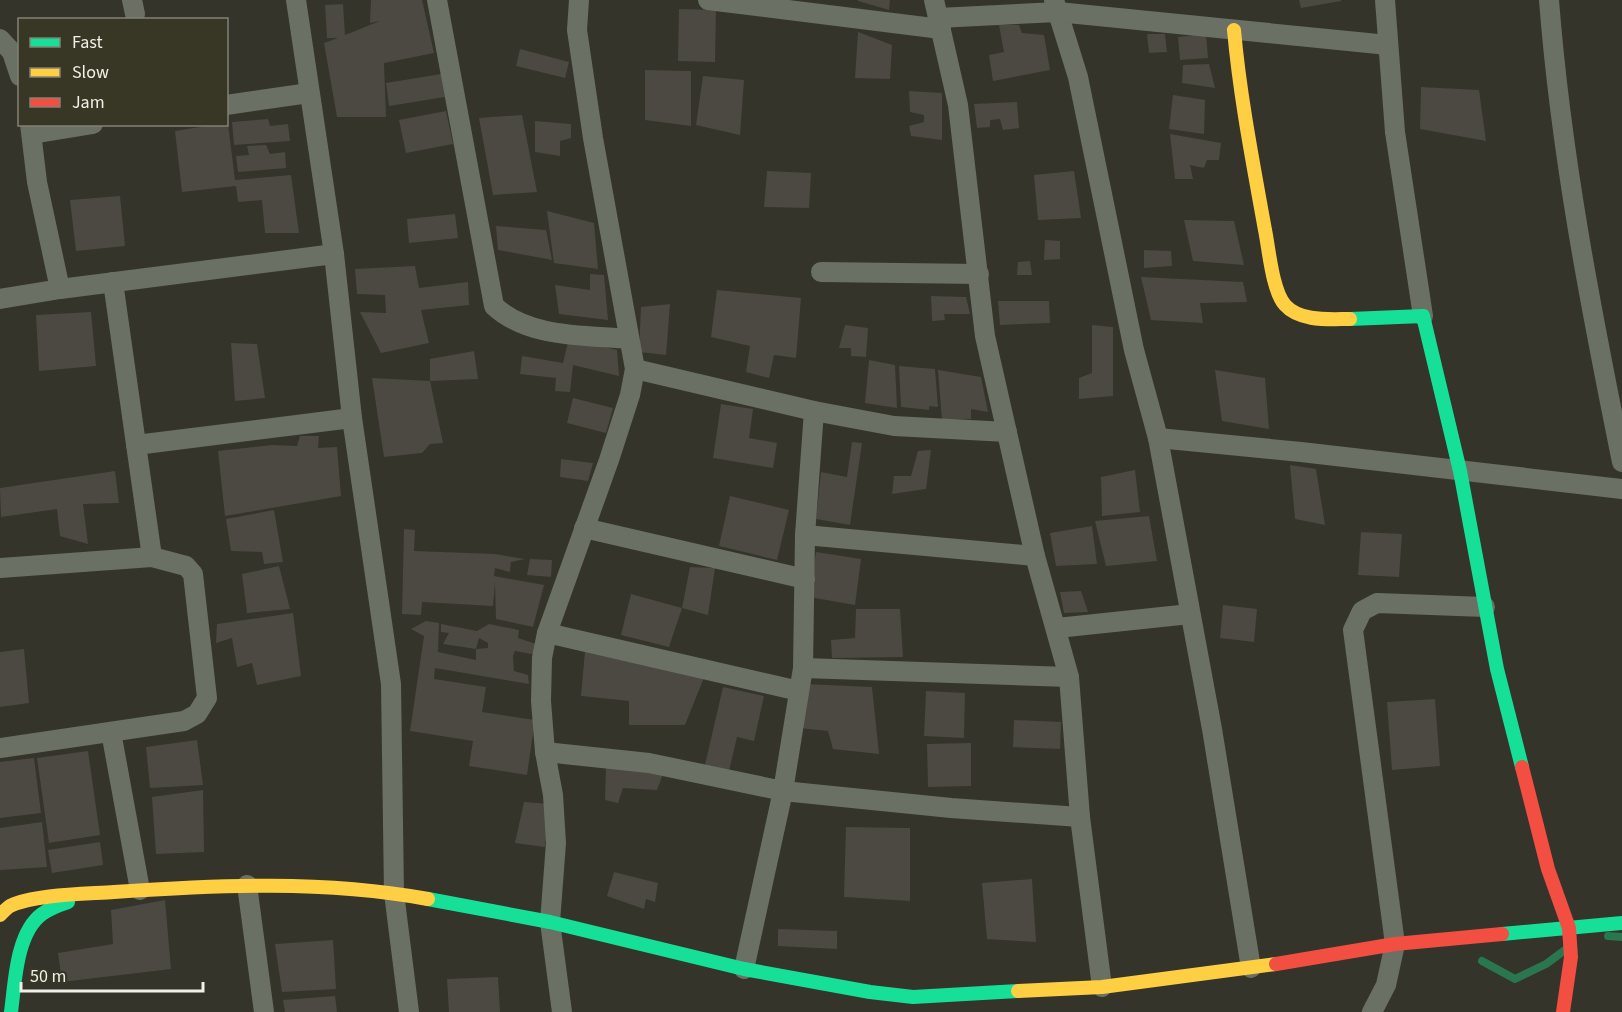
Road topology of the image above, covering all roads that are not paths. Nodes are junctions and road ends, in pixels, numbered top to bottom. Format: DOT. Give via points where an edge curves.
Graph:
graph roads {
  1 [pos="296,0"];
  2 [pos="437,0"];
  3 [pos="579,0"];
  4 [pos="708,0"];
  5 [pos="1385,0"];
  6 [pos="1549,0"];
  7 [pos="1056,6"];
  8 [pos="938,16"];
  9 [pos="1234,30"];
  10 [pos="0,39"];
  11 [pos="1388,45"];
  12 [pos="18,70"];
  13 [pos="309,93"];
  14 [pos="228,105"];
  15 [pos="68,126"];
  16 [pos="31,129"];
  17 [pos="334,254"];
  18 [pos="821,272"];
  19 [pos="979,274"];
  20 [pos="113,282"];
  21 [pos="60,289"];
  22 [pos="0,299"];
  23 [pos="1423,316"];
  24 [pos="629,339"];
  25 [pos="635,369"];
  26 [pos="814,411"];
  27 [pos="352,418"];
  28 [pos="1007,432"];
  29 [pos="1158,438"];
  30 [pos="136,445"];
  31 [pos="1622,462"];
  32 [pos="1460,471"];
  33 [pos="1622,489"];
  34 [pos="584,528"];
  35 [pos="805,535"];
  36 [pos="1035,556"];
  37 [pos="152,557"];
  38 [pos="0,568"];
  39 [pos="805,579"];
  40 [pos="1485,607"];
  41 [pos="1190,614"];
  42 [pos="1057,628"];
  43 [pos="547,633"];
  44 [pos="803,668"];
  45 [pos="1069,677"];
  46 [pos="799,692"];
  47 [pos="111,732"];
  48 [pos="0,748"];
  49 [pos="545,752"];
  50 [pos="783,791"];
  51 [pos="1080,817"];
  52 [pos="247,885"];
  53 [pos="140,890"];
  54 [pos="394,893"];
  55 [pos="91,894"];
  56 [pos="0,915"];
  57 [pos="550,922"];
  58 [pos="1622,923"];
  59 [pos="1569,928"];
  60 [pos="1395,944"];
  61 [pos="1251,968"];
  62 [pos="744,969"];
  63 [pos="1102,987"];
  64 [pos="911,1005"];
  65 [pos="11,1012"];
  66 [pos="264,1012"];
  67 [pos="409,1012"];
  68 [pos="562,1012"];
  69 [pos="1372,1012"];
  70 [pos="1563,1012"];
  1 -- 13 [label="street"];
  2 -- 24 [label="street" via="494,306 505,316 536,330"];
  3 -- 24 [label="street" via="577,30"];
  4 -- 8 [label="street"];
  5 -- 11 [label="street"];
  6 -- 31 [label="street" via="1555,77 1573,198"];
  7 -- 8 [label="street"];
  7 -- 9 [label="street"];
  7 -- 29 [label="street" via="1078,77 1134,350"];
  8 -- 19 [label="street" via="958,105"];
  9 -- 11 [label="street"];
  9 -- 23 [label="street" via="1254,165 1282,300 1293,312 1306,316"];
  10 -- 12 [label="street" via="12,52"];
  11 -- 23 [label="street" via="1395,132"];
  13 -- 14 [label="street"];
  13 -- 17 [label="street"];
  15 -- 16 [label="street"];
  16 -- 21 [label="street" via="37,182"];
  17 -- 20 [label="street"];
  17 -- 27 [label="street"];
  18 -- 19 [label="street"];
  19 -- 28 [label="street" via="985,336"];
  20 -- 21 [label="street"];
  20 -- 30 [label="street"];
  21 -- 22 [label="street"];
  23 -- 32 [label="street"];
  24 -- 25 [label="street"];
  25 -- 26 [label="street"];
  25 -- 34 [label="street" via="609,460"];
  26 -- 28 [label="street" via="894,426"];
  26 -- 35 [label="street"];
  27 -- 30 [label="street"];
  27 -- 54 [label="street" via="391,684"];
  28 -- 36 [label="street"];
  29 -- 32 [label="street"];
  29 -- 41 [label="street"];
  30 -- 37 [label="street"];
  32 -- 33 [label="street"];
  32 -- 40 [label="street"];
  34 -- 39 [label="street"];
  34 -- 43 [label="street"];
  35 -- 36 [label="street"];
  35 -- 39 [label="street"];
  36 -- 42 [label="street"];
  37 -- 38 [label="street"];
  37 -- 47 [label="street" via="186,566 193,574 207,698 197,714 184,721"];
  39 -- 44 [label="street"];
  40 -- 59 [label="street" via="1548,869"];
  40 -- 60 [label="street" via="1377,603 1362,611 1353,630"];
  41 -- 42 [label="street"];
  41 -- 61 [label="street"];
  42 -- 45 [label="street"];
  43 -- 46 [label="street"];
  43 -- 49 [label="street" via="541,701"];
  44 -- 45 [label="street"];
  44 -- 46 [label="street"];
  45 -- 51 [label="street"];
  46 -- 50 [label="street"];
  47 -- 48 [label="street"];
  47 -- 53 [label="street"];
  49 -- 50 [label="street" via="649,763"];
  49 -- 57 [label="street" via="556,843"];
  50 -- 51 [label="street"];
  50 -- 62 [label="street"];
  51 -- 63 [label="street"];
  52 -- 53 [label="street"];
  52 -- 54 [label="street"];
  52 -- 66 [label="street"];
  53 -- 55 [label="street"];
  54 -- 57 [label="street"];
  54 -- 67 [label="street"];
  55 -- 56 [label="street" via="44,897 10,906"];
  55 -- 65 [label="street" via="39,916 29,930"];
  57 -- 62 [label="street"];
  57 -- 68 [label="street"];
  58 -- 59 [label="street"];
  59 -- 60 [label="street"];
  59 -- 70 [label="street" via="1571,957"];
  60 -- 61 [label="street"];
  60 -- 69 [label="street" via="1386,985"];
  61 -- 63 [label="street"];
  62 -- 64 [label="street" via="870,992"];
  63 -- 64 [label="street"];
}
